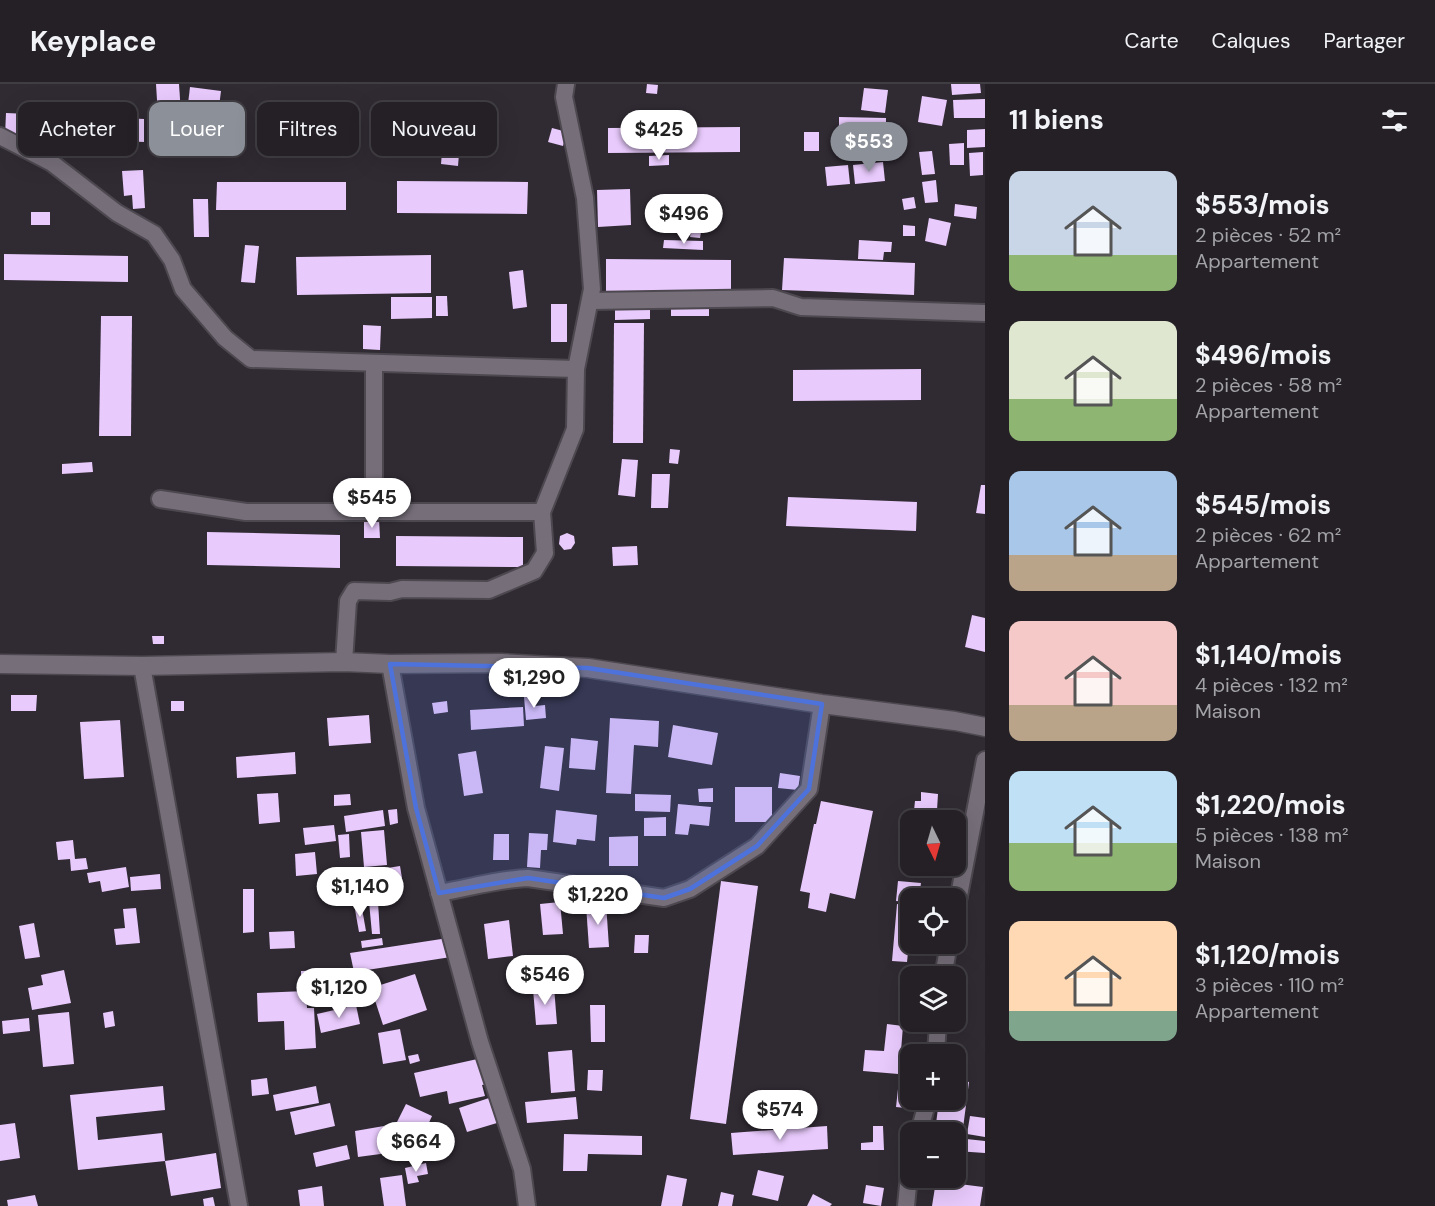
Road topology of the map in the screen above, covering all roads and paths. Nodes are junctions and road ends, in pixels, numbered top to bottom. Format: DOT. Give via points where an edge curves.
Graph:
graph roads {
  1 [pos="566,84"];
  2 [pos="0,136"];
  3 [pos="590,301"];
  4 [pos="985,313"];
  5 [pos="374,363"];
  6 [pos="576,369"];
  7 [pos="160,499"];
  8 [pos="374,512"];
  9 [pos="542,512"];
  10 [pos="344,662"];
  11 [pos="0,664"];
  12 [pos="390,664"];
  13 [pos="142,666"];
  14 [pos="822,704"];
  15 [pos="985,728"];
  16 [pos="985,760"];
  17 [pos="960,888"];
  18 [pos="439,893"];
  19 [pos="908,1188"];
  20 [pos="239,1206"];
  21 [pos="527,1206"];
  22 [pos="906,1206"];
  1 -- 3 [label="street" via="564,97 585,198 592,272"];
  2 -- 5 [label="street" via="52,164 117,213 154,234 172,260 183,289 225,338 250,359"];
  3 -- 4 [label="street" via="773,298 801,307"];
  3 -- 6 [label="street"];
  5 -- 6 [label="street"];
  5 -- 8 [label="street"];
  6 -- 9 [label="street" via="575,429"];
  7 -- 8 [label="street" via="246,512"];
  8 -- 9 [label="street"];
  9 -- 10 [label="street" via="545,553 534,571 489,590 354,591 348,601"];
  10 -- 12 [label="street"];
  10 -- 13 [label="street"];
  11 -- 13 [label="street"];
  12 -- 14 [label="street" via="501,663 588,668"];
  12 -- 18 [label="street" via="416,808"];
  13 -- 20 [label="street"];
  14 -- 15 [label="street"];
  14 -- 18 [label="street" via="809,789 758,846 690,889 664,898 528,878"];
  16 -- 17 [label="street"];
  18 -- 21 [label="street" via="480,1042 522,1169"];
  19 -- 22 [label="street"];
}
